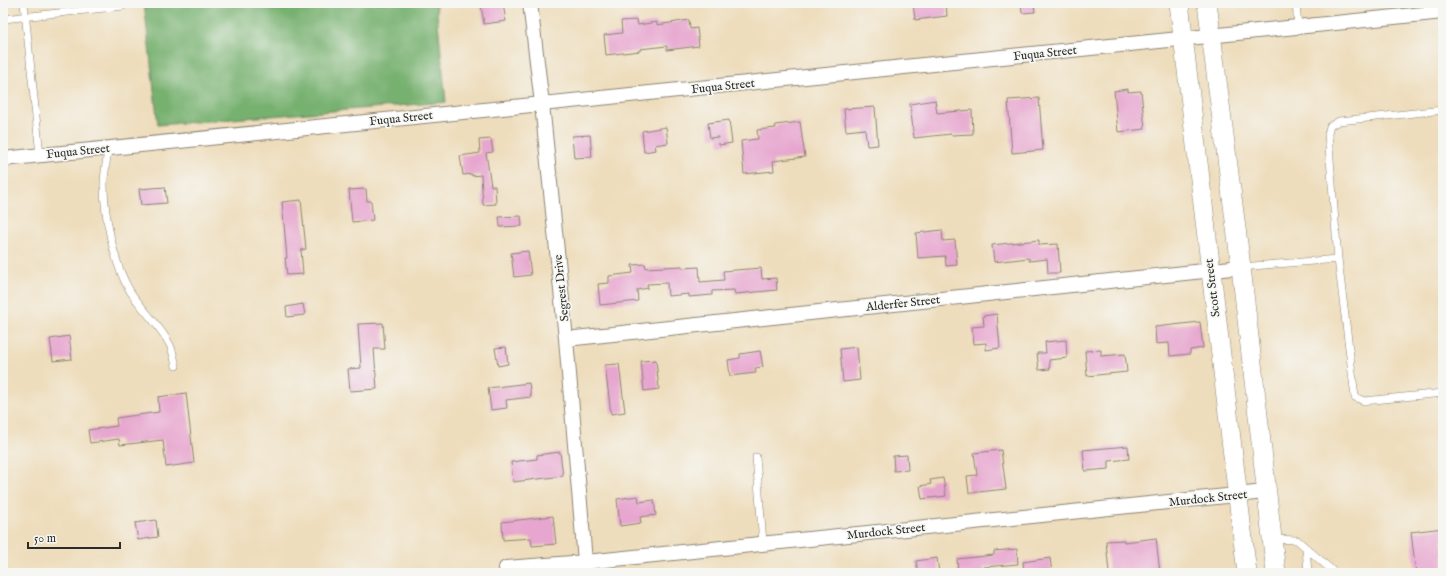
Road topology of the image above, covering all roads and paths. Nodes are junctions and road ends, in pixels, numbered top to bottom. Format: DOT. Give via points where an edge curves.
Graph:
graph roads {
  1 [pos="24,3"];
  2 [pos="126,3"];
  3 [pos="530,3"];
  4 [pos="1178,3"];
  5 [pos="1207,3"];
  6 [pos="1296,3"];
  7 [pos="1443,12"];
  8 [pos="25,17"];
  9 [pos="3,19"];
  10 [pos="1298,27"];
  11 [pos="1211,36"];
  12 [pos="1183,38"];
  13 [pos="542,104"];
  14 [pos="1443,110"];
  15 [pos="108,148"];
  16 [pos="40,155"];
  17 [pos="3,159"];
  18 [pos="1338,258"];
  19 [pos="1241,267"];
  20 [pos="1210,270"];
  21 [pos="566,339"];
  22 [pos="176,366"];
  23 [pos="1443,393"];
  24 [pos="756,458"];
  25 [pos="1266,492"];
  26 [pos="1237,494"];
  27 [pos="1272,539"];
  28 [pos="763,543"];
  29 [pos="1306,548"];
  30 [pos="586,567"];
  31 [pos="506,568"];
  32 [pos="1247,573"];
  33 [pos="1276,573"];
  34 [pos="1308,573"];
  35 [pos="1335,573"];
  1 -- 8 [label="lane"];
  2 -- 8 [label="lane" via="123,6"];
  3 -- 13 [label="street, Segrest Drive"];
  4 -- 12 [label="main road, Scott Street"];
  5 -- 11 [label="main road"];
  6 -- 10 [label="lane"];
  7 -- 10 [label="street, Fuqua Street"];
  8 -- 9 [label="lane"];
  8 -- 16 [label="lane"];
  10 -- 11 [label="street, Fuqua Street"];
  11 -- 12 [label="street, Fuqua Street"];
  11 -- 19 [label="main road"];
  12 -- 13 [label="street, Fuqua Street"];
  12 -- 20 [label="main road, Scott Street"];
  13 -- 15 [label="street, Fuqua Street"];
  13 -- 21 [label="street, Segrest Drive"];
  14 -- 18 [label="lane" via="1339,121 1330,126 1328,134"];
  15 -- 16 [label="street, Fuqua Street"];
  15 -- 22 [label="lane" via="104,202 120,271 138,304 164,334"];
  16 -- 17 [label="street, Fuqua Street"];
  18 -- 19 [label="lane"];
  18 -- 23 [label="lane" via="1355,396 1364,401"];
  19 -- 20 [label="street, Alderfer Street"];
  19 -- 25 [label="main road"];
  20 -- 21 [label="street, Alderfer Street"];
  20 -- 26 [label="main road, Scott Street"];
  21 -- 30 [label="street, Segrest Drive"];
  24 -- 28 [label="lane"];
  25 -- 26 [label="street, Murdock Street"];
  25 -- 27 [label="main road"];
  26 -- 28 [label="street, Murdock Street"];
  26 -- 32 [label="main road, Scott Street"];
  27 -- 29 [label="lane" via="1297,540"];
  27 -- 33 [label="main road"];
  28 -- 30 [label="street, Murdock Street"];
  29 -- 34 [label="lane"];
  29 -- 35 [label="lane"];
  30 -- 31 [label="street, Murdock Street"];
}
